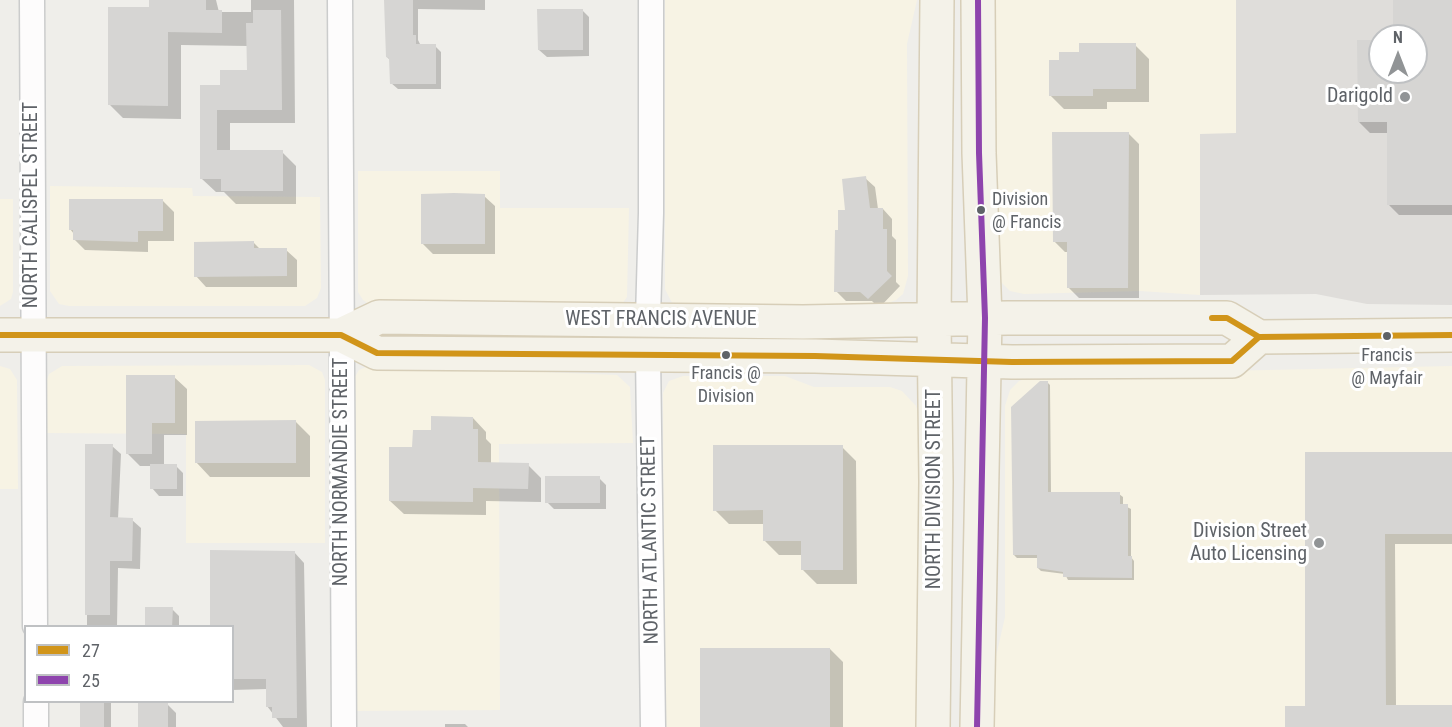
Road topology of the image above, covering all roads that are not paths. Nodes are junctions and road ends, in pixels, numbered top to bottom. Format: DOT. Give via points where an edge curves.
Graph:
graph roads {
  1 [pos="32,0"];
  2 [pos="340,0"];
  3 [pos="651,0"];
  4 [pos="937,0"];
  5 [pos="978,0"];
  6 [pos="648,318"];
  7 [pos="986,318"];
  8 [pos="934,320"];
  9 [pos="0,335"];
  10 [pos="33,335"];
  11 [pos="341,335"];
  12 [pos="1452,335"];
  13 [pos="1259,337"];
  14 [pos="648,354"];
  15 [pos="935,359"];
  16 [pos="984,361"];
  17 [pos="35,625"];
  18 [pos="36,703"];
  19 [pos="36,727"];
  20 [pos="344,727"];
  21 [pos="653,727"];
  22 [pos="933,727"];
  23 [pos="977,727"];
  1 -- 10 [label="street, NORTH CALISPEL STREET"];
  2 -- 11 [label="street, NORTH NORMANDIE STREET"];
  3 -- 6 [label="street"];
  4 -- 8 [label="main road, NORTH DIVISION STREET"];
  5 -- 7 [label="main road"];
  6 -- 8 [label="main road, WEST FRANCIS AVENUE"];
  6 -- 11 [label="main road, WEST FRANCIS AVENUE" via="380,317"];
  7 -- 8 [label="main road, WEST FRANCIS AVENUE"];
  7 -- 13 [label="main road, WEST FRANCIS AVENUE" via="1227,318"];
  7 -- 16 [label="main road"];
  8 -- 15 [label="main road, NORTH DIVISION STREET"];
  9 -- 10 [label="main road, WEST FRANCIS AVENUE"];
  10 -- 11 [label="main road, WEST FRANCIS AVENUE"];
  10 -- 17 [label="street, NORTH CALISPEL STREET"];
  11 -- 14 [label="main road, WEST FRANCIS AVENUE" via="377,353"];
  11 -- 20 [label="street, NORTH NORMANDIE STREET"];
  12 -- 13 [label="main road"];
  13 -- 16 [label="main road, WEST FRANCIS AVENUE" via="1232,361"];
  14 -- 15 [label="main road, WEST FRANCIS AVENUE"];
  14 -- 21 [label="street, NORTH ATLANTIC STREET"];
  15 -- 16 [label="main road, WEST FRANCIS AVENUE"];
  15 -- 22 [label="main road, NORTH DIVISION STREET"];
  16 -- 23 [label="main road"];
  18 -- 19 [label="street"];
}
